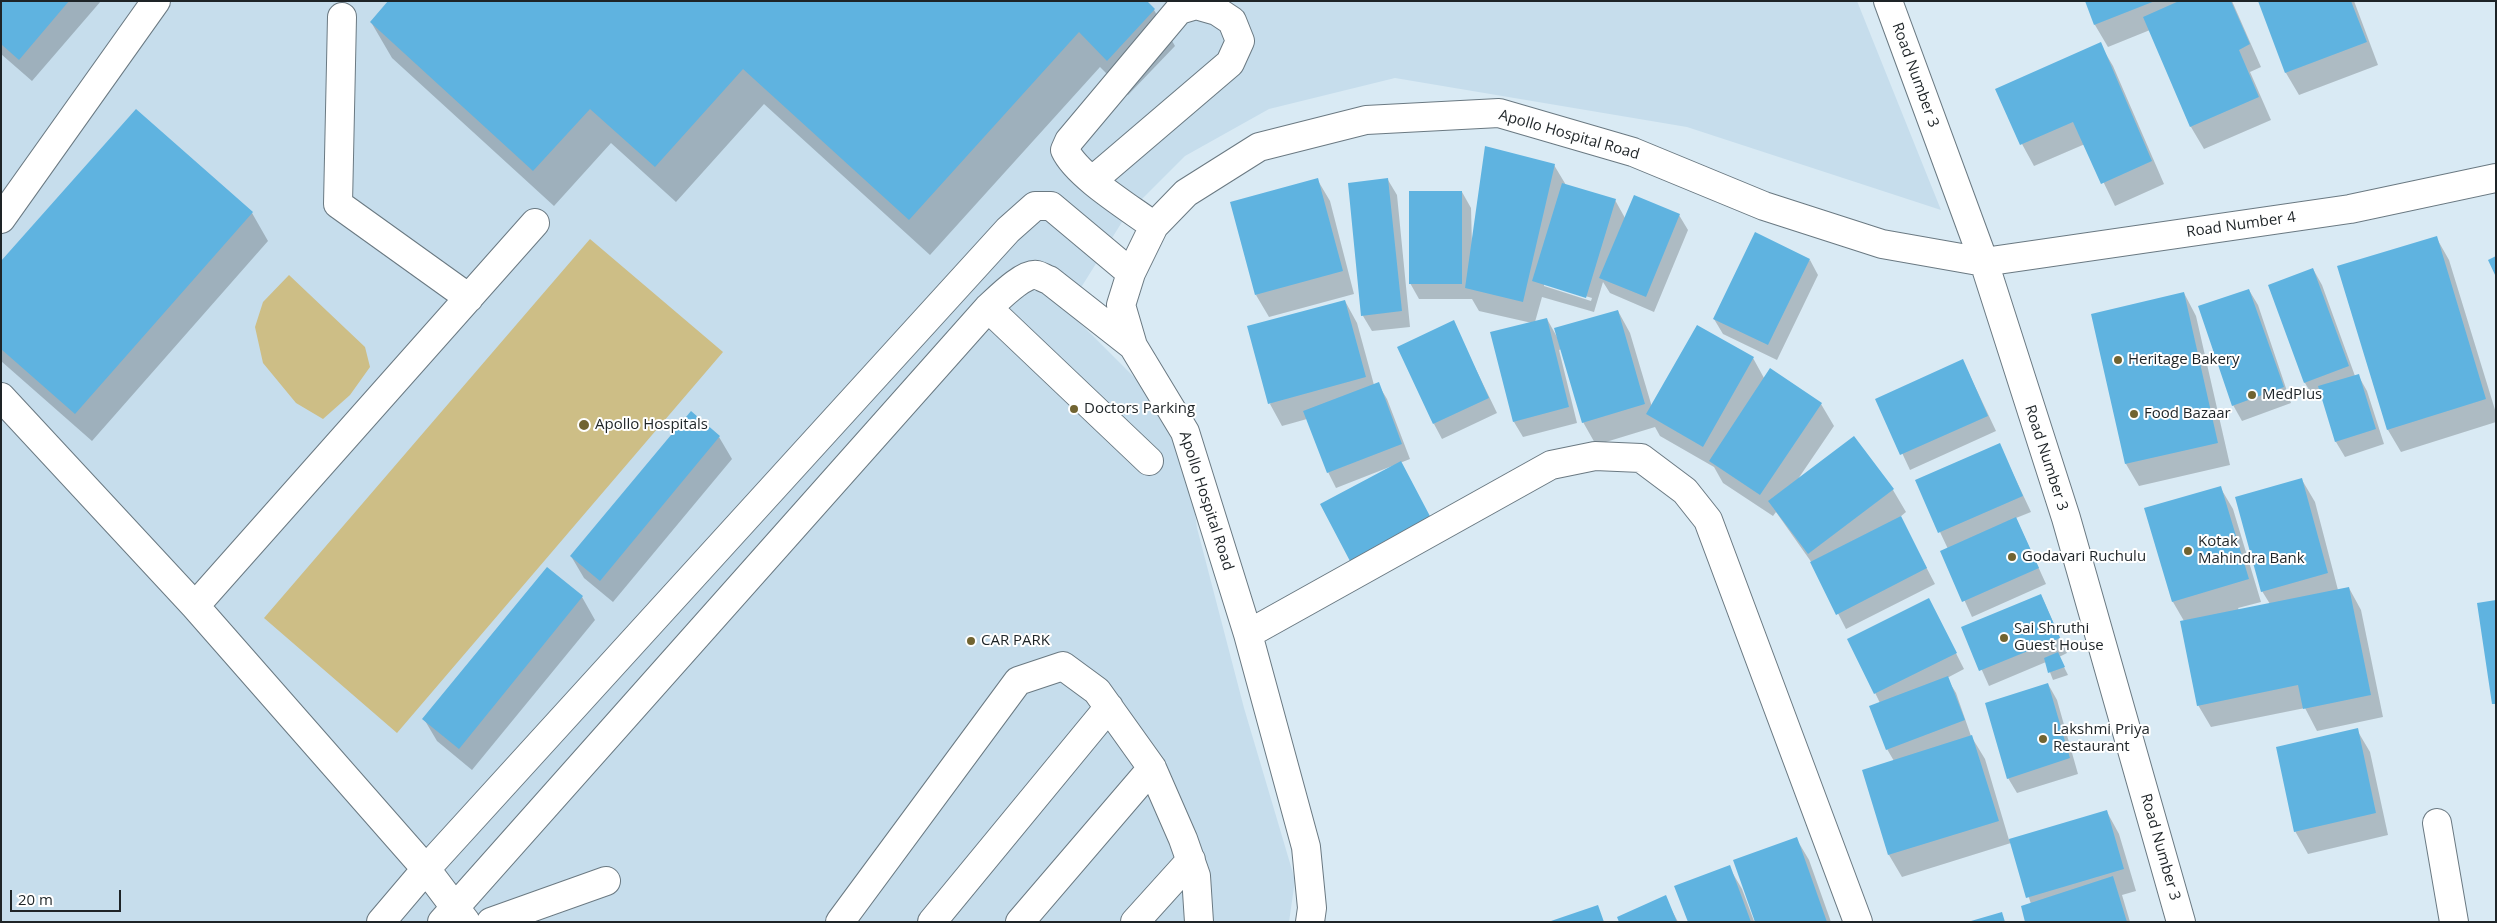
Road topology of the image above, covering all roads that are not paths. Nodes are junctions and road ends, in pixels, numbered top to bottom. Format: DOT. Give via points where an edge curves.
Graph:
graph roads {
  1 [pos="156,1"];
  2 [pos="1888,1"];
  3 [pos="342,18"];
  4 [pos="2496,178"];
  5 [pos="1093,180"];
  6 [pos="1,219"];
  7 [pos="535,223"];
  8 [pos="1154,226"];
  9 [pos="1984,262"];
  10 [pos="1131,273"];
  11 [pos="469,298"];
  12 [pos="988,308"];
  13 [pos="1133,346"];
  14 [pos="1,398"];
  15 [pos="1149,461"];
  16 [pos="195,606"];
  17 [pos="1248,634"];
  18 [pos="1109,707"];
  19 [pos="1152,768"];
  20 [pos="2437,823"];
  21 [pos="1191,860"];
  22 [pos="426,869"];
  23 [pos="606,881"];
  24 [pos="455,917"];
  25 [pos="382,922"];
  26 [pos="491,922"];
  27 [pos="840,922"];
  28 [pos="932,922"];
  29 [pos="1020,922"];
  30 [pos="1135,922"];
  31 [pos="1199,922"];
  32 [pos="1310,922"];
  33 [pos="1858,922"];
  34 [pos="2181,922"];
  35 [pos="2454,922"];
  1 -- 6 [label="street"];
  2 -- 9 [label="street, Road Number 3"];
  3 -- 11 [label="street" via="338,204"];
  4 -- 9 [label="street, Road Number 4" via="2350,208"];
  5 -- 5 [label="street" via="1070,159 1065,150 1069,141 1179,10 1196,5 1217,11 1232,21 1240,41 1230,63"];
  5 -- 8 [label="street"];
  7 -- 11 [label="street"];
  8 -- 9 [label="street, Apollo Hospital Road" via="1186,193 1259,147 1366,120 1499,113 1633,152 1764,206 1882,244"];
  8 -- 10 [label="street, Apollo Hospital Road"];
  9 -- 34 [label="street, Road Number 3" via="2066,518"];
  10 -- 13 [label="street, Apollo Hospital Road" via="1121,305"];
  10 -- 22 [label="street" via="1051,206 1035,206 990,248"];
  11 -- 16 [label="street"];
  12 -- 13 [label="street" via="1027,276 1037,275 1049,280"];
  12 -- 15 [label="street"];
  12 -- 24 [label="street"];
  13 -- 17 [label="street, Apollo Hospital Road" via="1185,432"];
  14 -- 16 [label="street"];
  16 -- 22 [label="street"];
  17 -- 32 [label="street, Apollo Hospital Road" via="1306,847 1312,908"];
  17 -- 33 [label="street" via="1551,466 1595,456 1641,458 1685,491 1708,520"];
  18 -- 19 [label="street"];
  18 -- 27 [label="street" via="1097,691 1063,666 1018,681"];
  18 -- 28 [label="street"];
  19 -- 21 [label="street"];
  19 -- 29 [label="street"];
  20 -- 35 [label="street"];
  21 -- 30 [label="street"];
  21 -- 31 [label="street" via="1196,876"];
  22 -- 24 [label="street"];
  22 -- 25 [label="street"];
  23 -- 26 [label="street"];
}
